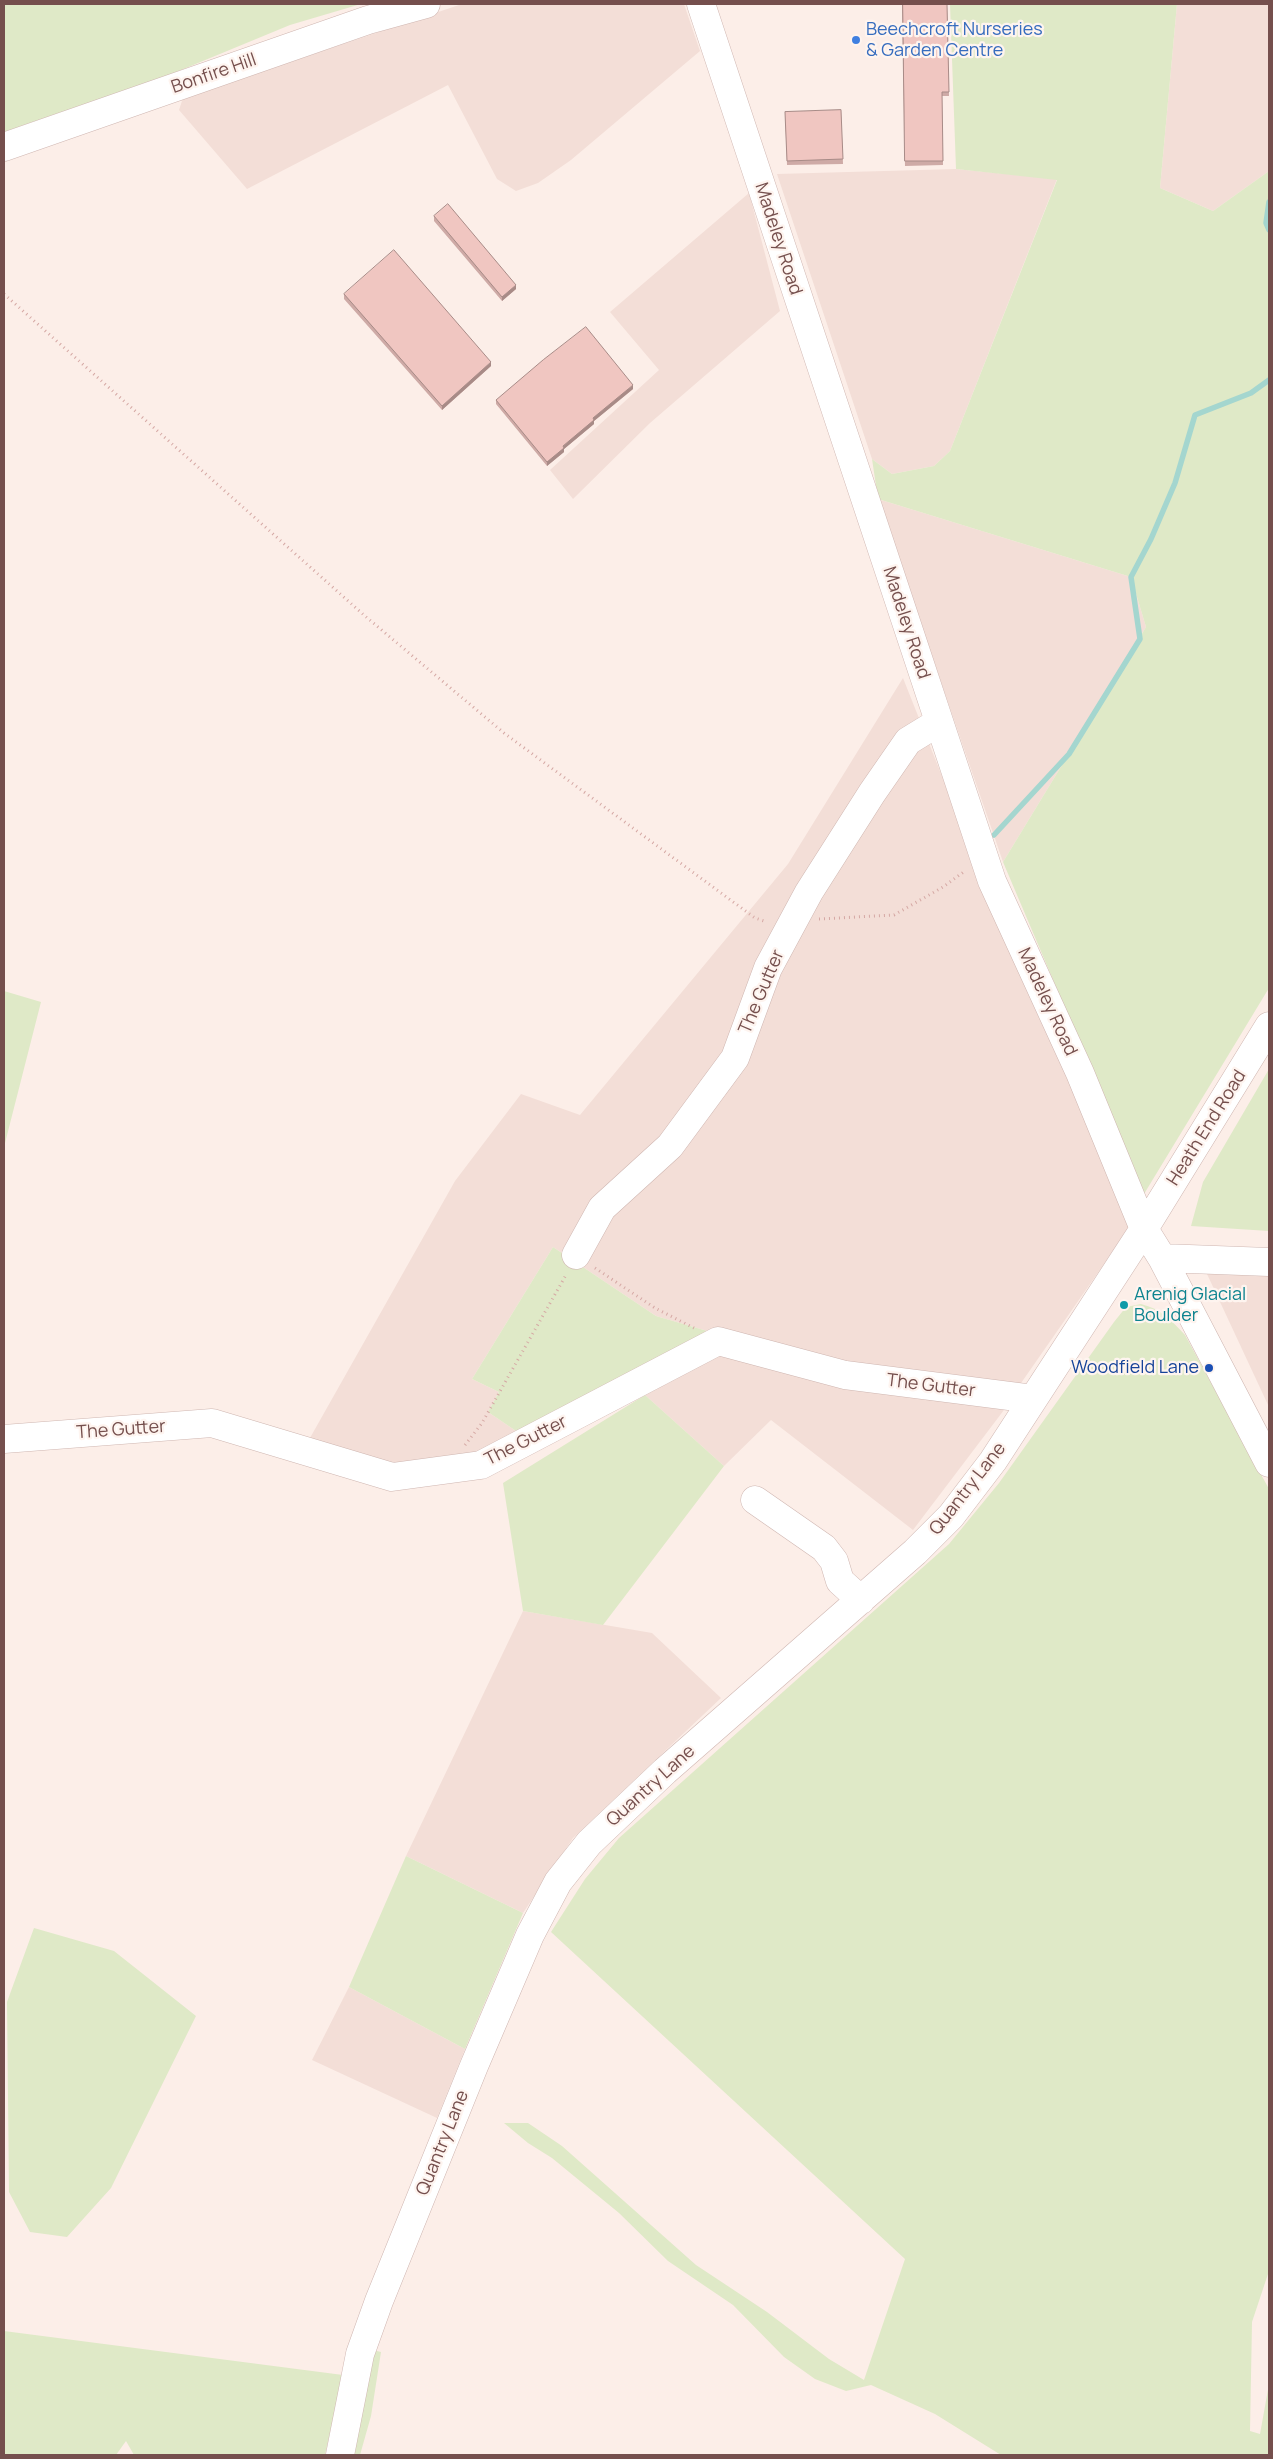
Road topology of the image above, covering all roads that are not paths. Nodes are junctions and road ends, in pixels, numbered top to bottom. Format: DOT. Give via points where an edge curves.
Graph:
graph roads {
  1 [pos="426,4"];
  2 [pos="701,4"];
  3 [pos="4,147"];
  4 [pos="939,722"];
  5 [pos="1269,1026"];
  6 [pos="1144,1229"];
  7 [pos="576,1255"];
  8 [pos="1162,1258"];
  9 [pos="1269,1262"];
  10 [pos="1033,1399"];
  11 [pos="4,1440"];
  12 [pos="1269,1463"];
  13 [pos="755,1500"];
  14 [pos="861,1600"];
  15 [pos="340,2455"];
  1 -- 3 [label="street, Bonfire Hill" via="368,20"];
  2 -- 4 [label="street, Madeley Road"];
  4 -- 6 [label="street, Madeley Road" via="992,881 1080,1073"];
  4 -- 7 [label="street, The Gutter" via="908,741 810,892 768,968 735,1058 670,1146 602,1208"];
  5 -- 6 [label="street, Heath End Road"];
  6 -- 8 [label="street, Madeley Road"];
  6 -- 10 [label="street, Quantry Lane"];
  8 -- 9 [label="street"];
  8 -- 12 [label="street, Madeley Road"];
  10 -- 11 [label="street, The Gutter" via="845,1375 718,1341 481,1465 392,1477 212,1423"];
  10 -- 14 [label="street, Quantry Lane" via="993,1461 951,1516"];
  13 -- 14 [label="street" via="824,1548 834,1561 840,1581"];
  14 -- 15 [label="street, Quantry Lane" via="624,1810 589,1843 558,1882 530,1935 474,2066 379,2301 360,2354"];
}
